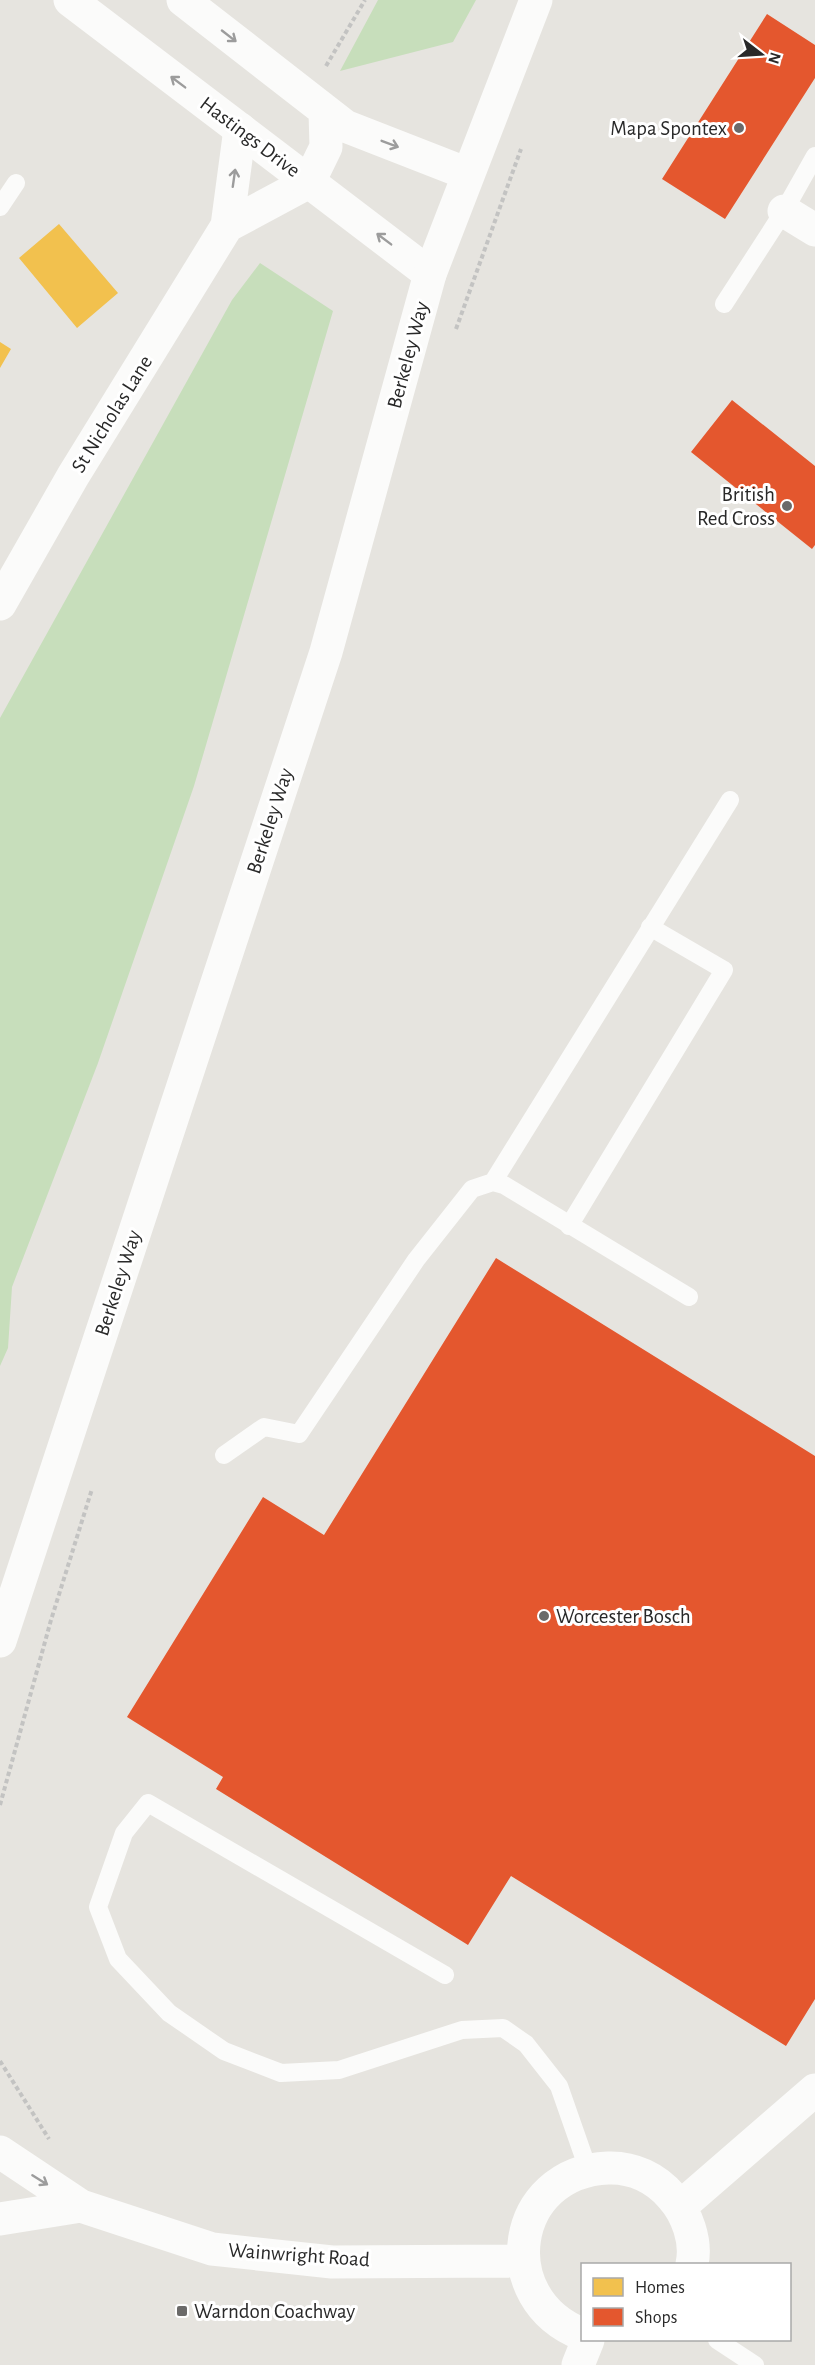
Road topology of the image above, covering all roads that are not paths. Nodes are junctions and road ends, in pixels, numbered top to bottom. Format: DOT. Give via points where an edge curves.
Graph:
graph roads {
  1 [pos="70,0"];
  2 [pos="183,0"];
  3 [pos="536,0"];
  4 [pos="325,112"];
  5 [pos="240,129"];
  6 [pos="815,156"];
  7 [pos="468,174"];
  8 [pos="309,182"];
  9 [pos="16,183"];
  10 [pos="0,207"];
  11 [pos="784,211"];
  12 [pos="227,226"];
  13 [pos="815,230"];
  14 [pos="430,274"];
  15 [pos="724,304"];
  16 [pos="0,604"];
  17 [pos="730,800"];
  18 [pos="650,927"];
  19 [pos="493,1182"];
  20 [pos="569,1226"];
  21 [pos="688,1297"];
  22 [pos="224,1455"];
  23 [pos="0,1641"];
  24 [pos="445,1975"];
  25 [pos="815,2090"];
  26 [pos="0,2152"];
  27 [pos="588,2169"];
  28 [pos="81,2206"];
  29 [pos="680,2206"];
  30 [pos="0,2219"];
  31 [pos="523,2261"];
  32 [pos="692,2263"];
  33 [pos="581,2334"];
  34 [pos="588,2341"];
  35 [pos="719,2341"];
  36 [pos="578,2365"];
  37 [pos="755,2365"];
  5 -- 1 [label="street, Hastings Drive, one-way"];
  2 -- 4 [label="street, one-way"];
  3 -- 7 [label="street, Berkeley Way"];
  4 -- 7 [label="street, one-way" via="345,126"];
  4 -- 8 [label="street" via="326,147"];
  5 -- 8 [label="street, Hastings Drive"];
  12 -- 5 [label="street, St Nicholas Lane, one-way"];
  6 -- 11 [label="lane"];
  7 -- 14 [label="street, Berkeley Way"];
  8 -- 12 [label="street"];
  14 -- 8 [label="street, Hastings Drive, one-way"];
  9 -- 10 [label="lane"];
  11 -- 13 [label="street"];
  11 -- 15 [label="lane"];
  12 -- 16 [label="street, St Nicholas Lane" via="73,476"];
  14 -- 23 [label="street, Berkeley Way" via="326,652"];
  17 -- 18 [label="lane"];
  18 -- 19 [label="lane"];
  18 -- 20 [label="lane" via="724,970"];
  19 -- 20 [label="lane"];
  19 -- 22 [label="lane" via="472,1189 416,1260 299,1434 264,1427"];
  20 -- 21 [label="lane"];
  24 -- 27 [label="lane" via="148,1803 124,1833 98,1907 118,1959 169,2013 224,2051 281,2073 339,2070 462,2030 503,2028 526,2044 559,2086"];
  25 -- 29 [label="street"];
  26 -- 28 [label="street, Wainwright Road, one-way"];
  27 -- 29 [label="street" via="618,2167 643,2174 664,2187"];
  27 -- 31 [label="street" via="549,2190 533,2210 524,2234"];
  28 -- 30 [label="street, Wainwright Road"];
  28 -- 31 [label="street, Wainwright Road" via="212,2249 332,2262"];
  29 -- 32 [label="street" via="691,2232"];
  31 -- 33 [label="street" via="529,2286 544,2309 564,2326"];
  34 -- 36 [label="street"];
  35 -- 37 [label="lane"];
}
